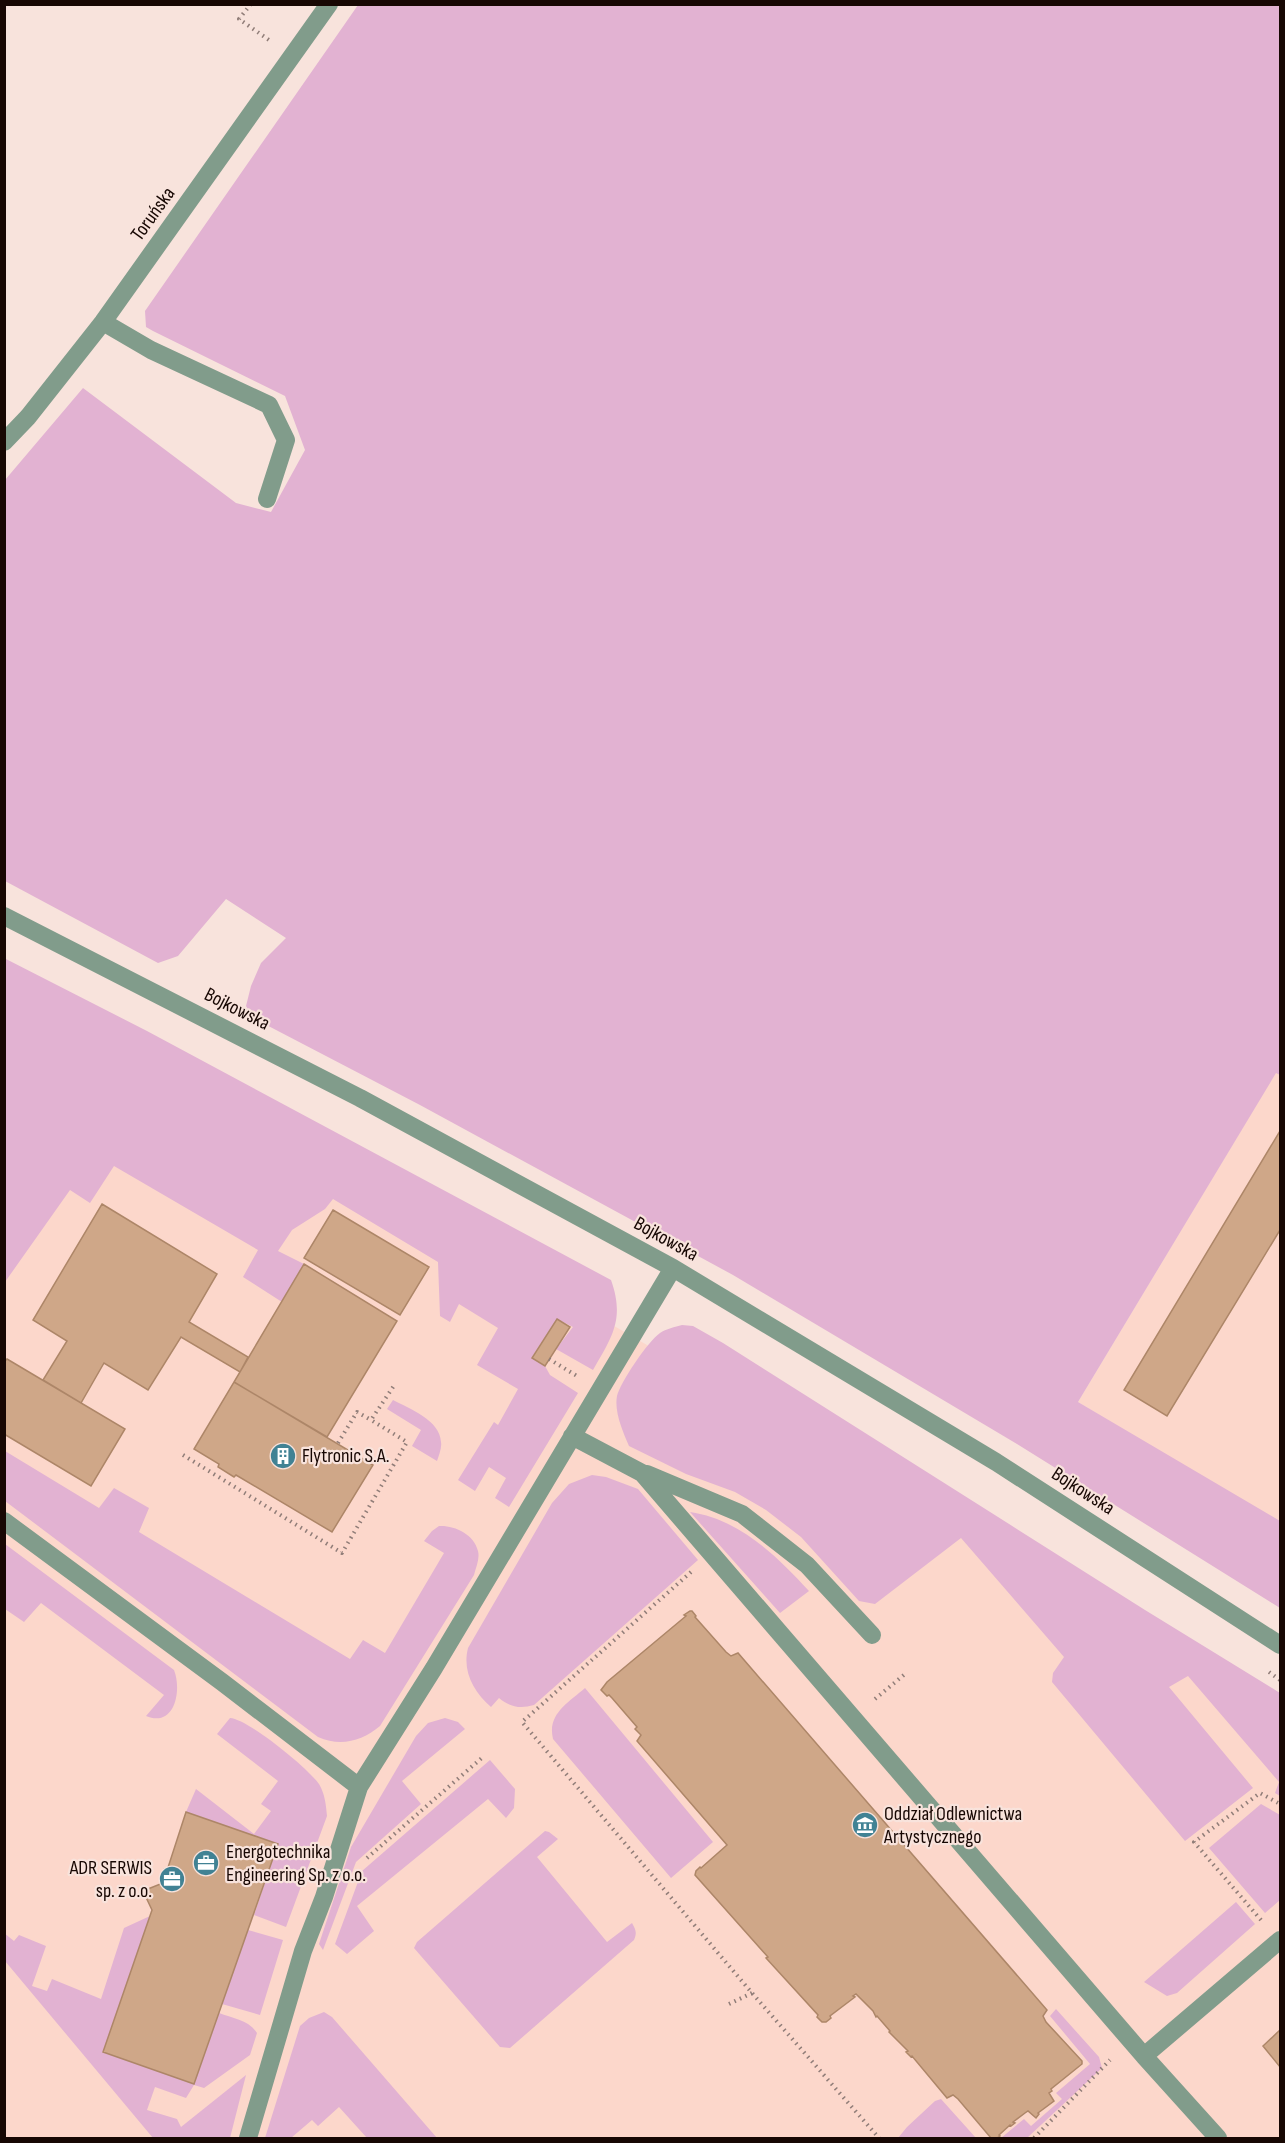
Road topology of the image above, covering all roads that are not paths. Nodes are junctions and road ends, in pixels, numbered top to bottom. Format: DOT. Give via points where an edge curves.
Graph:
graph roads {
  1 [pos="329,4"];
  2 [pos="103,322"];
  3 [pos="4,442"];
  4 [pos="267,499"];
  5 [pos="4,916"];
  6 [pos="673,1268"];
  7 [pos="572,1436"];
  8 [pos="642,1473"];
  9 [pos="4,1521"];
  10 [pos="872,1635"];
  11 [pos="1281,1645"];
  12 [pos="359,1787"];
  13 [pos="1281,1940"];
  14 [pos="1144,2056"];
  15 [pos="248,2139"];
  16 [pos="1218,2139"];
  1 -- 2 [label="street, Toruńska"];
  2 -- 3 [label="street, Toruńska"];
  2 -- 4 [label="street" via="151,350 269,405 286,440"];
  5 -- 6 [label="street, Bojkowska" via="360,1098"];
  6 -- 7 [label="street"];
  6 -- 11 [label="street, Bojkowska" via="996,1462"];
  7 -- 8 [label="street"];
  7 -- 12 [label="street"];
  8 -- 10 [label="street" via="742,1514 807,1565"];
  8 -- 14 [label="street"];
  9 -- 12 [label="street"];
  12 -- 15 [label="street" via="303,1951"];
  13 -- 14 [label="street"];
  14 -- 16 [label="street"];
}
